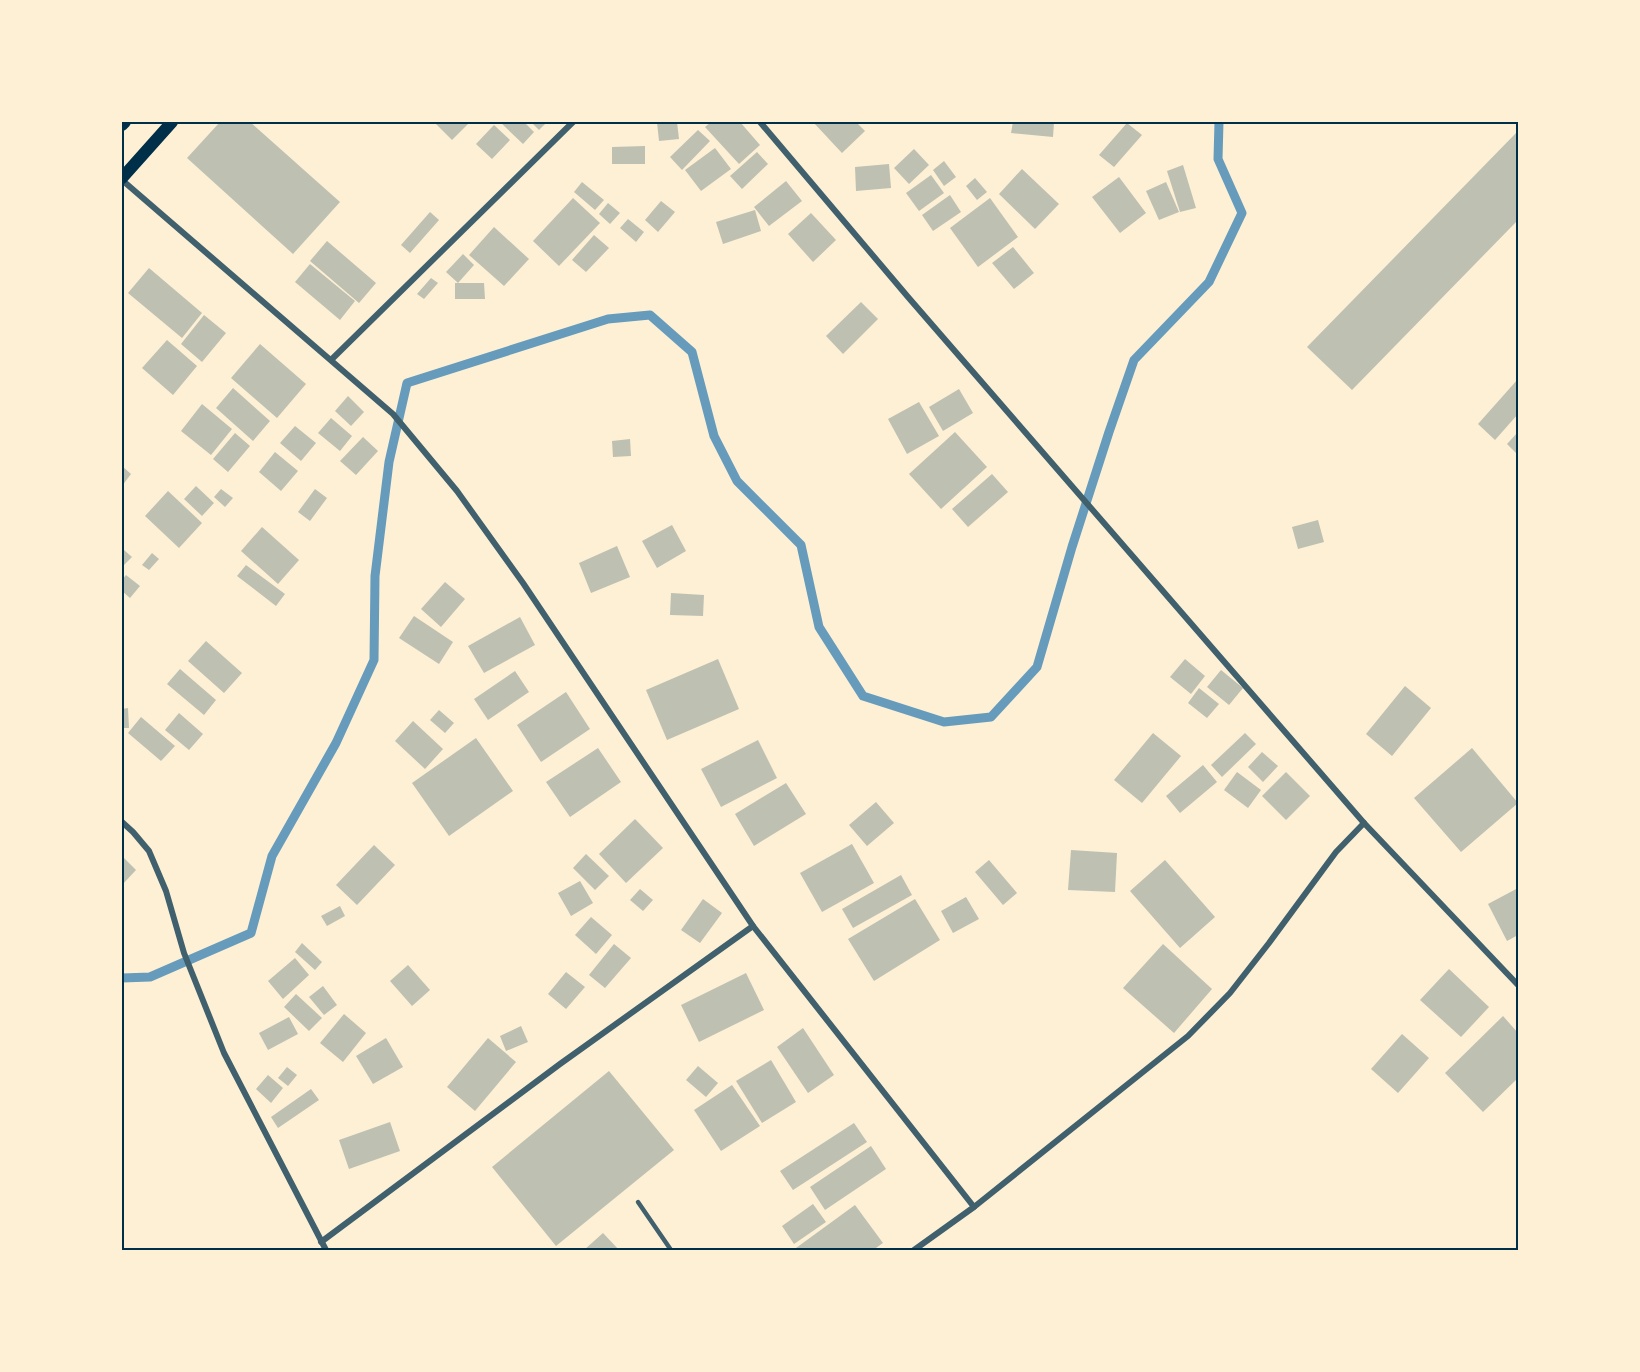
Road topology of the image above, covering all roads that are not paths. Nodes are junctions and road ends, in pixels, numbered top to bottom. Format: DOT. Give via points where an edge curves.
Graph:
graph roads {
  1 [pos="125,122"];
  2 [pos="172,122"];
  3 [pos="573,122"];
  4 [pos="760,122"];
  5 [pos="122,125"];
  6 [pos="122,179"];
  7 [pos="332,360"];
  8 [pos="122,822"];
  9 [pos="1364,823"];
  10 [pos="753,926"];
  11 [pos="1518,985"];
  12 [pos="638,1202"];
  13 [pos="974,1207"];
  14 [pos="321,1242"];
  15 [pos="326,1251"];
  16 [pos="671,1251"];
  17 [pos="914,1251"];
  1 -- 5 [label="main road"];
  2 -- 6 [label="main road"];
  3 -- 7 [label="street"];
  4 -- 9 [label="street"];
  6 -- 7 [label="street"];
  7 -- 10 [label="street" via="393,414 457,491"];
  8 -- 14 [label="street" via="149,851 224,1053"];
  9 -- 11 [label="street"];
  9 -- 13 [label="street" via="1336,852 1230,993 1188,1036"];
  10 -- 13 [label="street"];
  10 -- 14 [label="street"];
  12 -- 16 [label="lane"];
  13 -- 17 [label="street"];
  14 -- 15 [label="street"];
}
